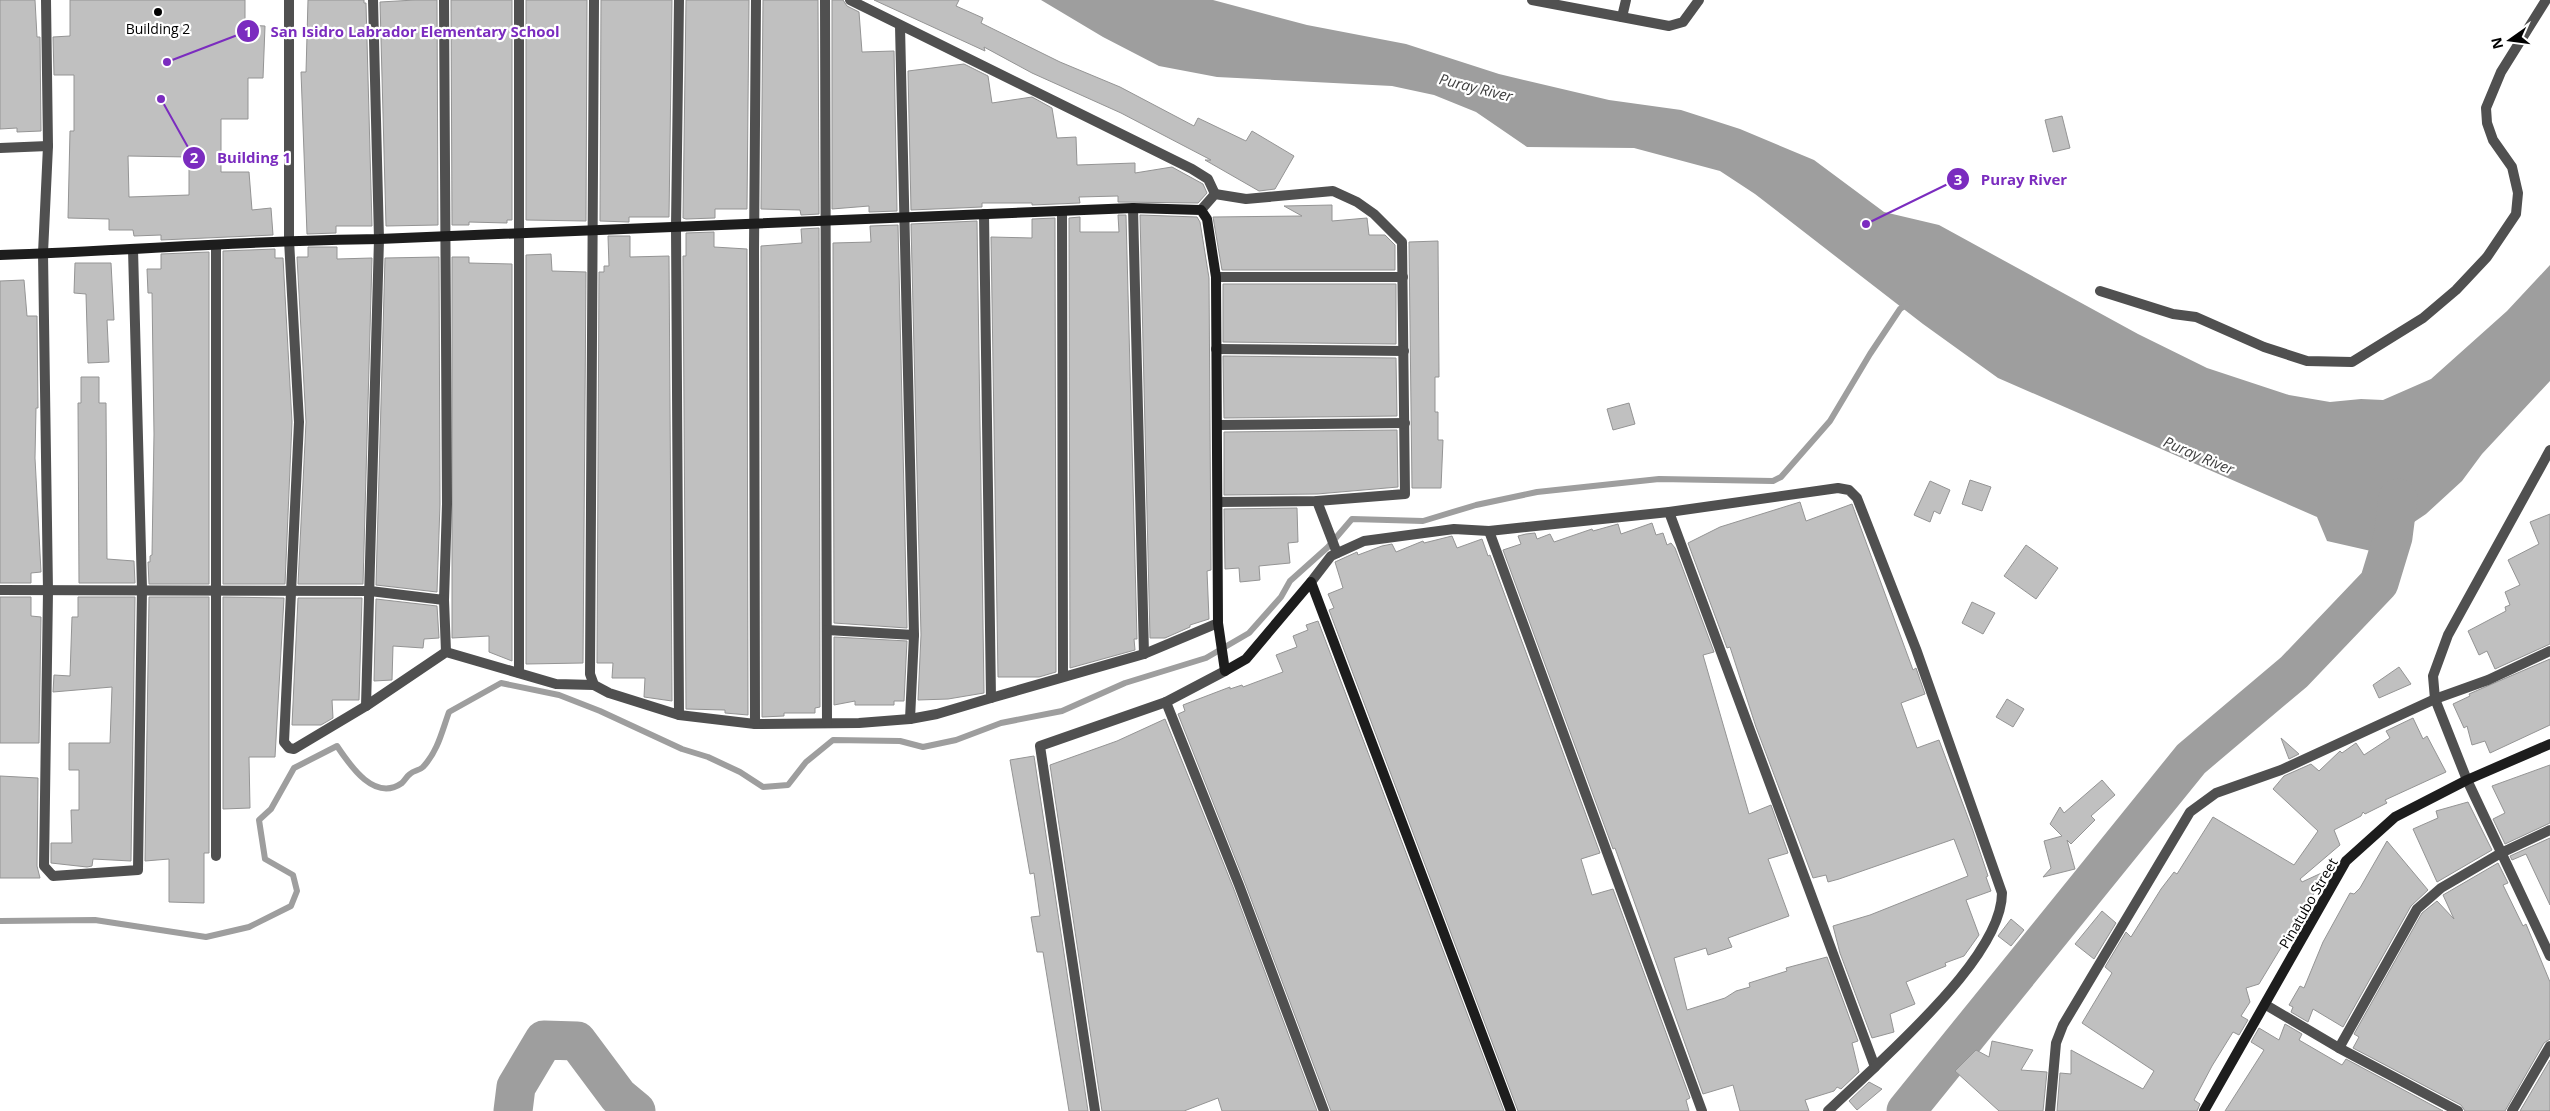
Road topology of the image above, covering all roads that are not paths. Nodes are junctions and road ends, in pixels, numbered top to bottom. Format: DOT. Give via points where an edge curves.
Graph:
graph roads {
  1 [pos="46,0"];
  2 [pos="289,0"];
  3 [pos="372,0"];
  4 [pos="444,0"];
  5 [pos="519,0"];
  6 [pos="594,0"];
  7 [pos="678,0"];
  8 [pos="756,0"];
  9 [pos="825,0"];
  10 [pos="850,0"];
  11 [pos="1532,0"];
  12 [pos="1626,0"];
  13 [pos="1699,0"];
  14 [pos="2546,0"];
  15 [pos="1555,2"];
  16 [pos="1622,17"];
  17 [pos="900,26"];
  18 [pos="48,146"];
  19 [pos="0,148"];
  20 [pos="1215,194"];
  21 [pos="1133,208"];
  22 [pos="1201,210"];
  23 [pos="1062,211"];
  24 [pos="984,214"];
  25 [pos="905,218"];
  26 [pos="827,221"];
  27 [pos="754,224"];
  28 [pos="676,227"];
  29 [pos="592,230"];
  30 [pos="520,233"];
  31 [pos="446,236"];
  32 [pos="379,239"];
  33 [pos="289,240"];
  34 [pos="216,245"];
  35 [pos="133,249"];
  36 [pos="44,253"];
  37 [pos="0,255"];
  38 [pos="1403,276"];
  39 [pos="1216,277"];
  40 [pos="2100,291"];
  41 [pos="1216,349"];
  42 [pos="1404,351"];
  43 [pos="1405,423"];
  44 [pos="1217,424"];
  45 [pos="2549,452"];
  46 [pos="1317,501"];
  47 [pos="1218,502"];
  48 [pos="1669,512"];
  49 [pos="1488,531"];
  50 [pos="1335,549"];
  51 [pos="1311,582"];
  52 [pos="142,589"];
  53 [pos="293,589"];
  54 [pos="0,590"];
  55 [pos="218,590"];
  56 [pos="48,591"];
  57 [pos="370,591"];
  58 [pos="444,600"];
  59 [pos="1218,623"];
  60 [pos="827,630"];
  61 [pos="914,635"];
  62 [pos="2550,651"];
  63 [pos="446,652"];
  64 [pos="1144,654"];
  65 [pos="1226,671"];
  66 [pos="519,673"];
  67 [pos="1063,676"];
  68 [pos="594,685"];
  69 [pos="991,698"];
  70 [pos="2435,699"];
  71 [pos="1166,702"];
  72 [pos="366,706"];
  73 [pos="679,715"];
  74 [pos="910,719"];
  75 [pos="827,723"];
  76 [pos="755,724"];
  77 [pos="2550,744"];
  78 [pos="2467,780"];
  79 [pos="2550,830"];
  80 [pos="2501,853"];
  81 [pos="216,856"];
  82 [pos="2550,956"];
  83 [pos="2266,1005"];
  84 [pos="2550,1046"];
  85 [pos="2339,1048"];
  86 [pos="1875,1067"];
  87 [pos="1095,1111"];
  88 [pos="1324,1111"];
  89 [pos="1511,1111"];
  90 [pos="1702,1111"];
  91 [pos="1828,1111"];
  92 [pos="2050,1111"];
  93 [pos="2204,1111"];
  94 [pos="2458,1111"];
  95 [pos="2512,1111"];
  1 -- 18 [label="street"];
  2 -- 33 [label="street"];
  3 -- 32 [label="street"];
  4 -- 31 [label="street"];
  5 -- 30 [label="street"];
  6 -- 29 [label="street"];
  7 -- 28 [label="street"];
  8 -- 27 [label="street"];
  9 -- 26 [label="street"];
  10 -- 17 [label="street"];
  11 -- 15 [label="street"];
  12 -- 16 [label="street"];
  13 -- 16 [label="street" via="1683,22 1669,26"];
  14 -- 40 [label="street" via="2501,72 2486,108 2493,140 2512,166 2518,193 2516,214 2487,257 2423,318 2352,362 2307,361 2264,347 2196,317 2173,314"];
  15 -- 16 [label="street"];
  17 -- 20 [label="street" via="1192,169 1208,179"];
  17 -- 25 [label="street"];
  18 -- 19 [label="street"];
  18 -- 36 [label="street"];
  20 -- 22 [label="street"];
  20 -- 38 [label="street" via="1246,199 1325,191 1338,193 1374,214 1402,242"];
  21 -- 22 [label="street"];
  21 -- 23 [label="street"];
  21 -- 64 [label="street"];
  22 -- 39 [label="street" via="1207,219"];
  23 -- 24 [label="street"];
  23 -- 67 [label="street"];
  24 -- 25 [label="street"];
  24 -- 69 [label="street"];
  25 -- 26 [label="street"];
  25 -- 61 [label="street"];
  26 -- 27 [label="street"];
  26 -- 60 [label="street"];
  27 -- 28 [label="street"];
  27 -- 76 [label="street"];
  28 -- 29 [label="street"];
  28 -- 73 [label="street"];
  29 -- 30 [label="street"];
  29 -- 68 [label="street" via="590,674"];
  30 -- 31 [label="street"];
  30 -- 66 [label="street"];
  31 -- 32 [label="street"];
  31 -- 58 [label="street" via="448,504"];
  32 -- 33 [label="street"];
  32 -- 57 [label="street"];
  33 -- 34 [label="street"];
  33 -- 53 [label="street" via="299,422"];
  34 -- 35 [label="street"];
  34 -- 55 [label="street"];
  35 -- 36 [label="street"];
  35 -- 52 [label="street"];
  36 -- 37 [label="street"];
  36 -- 56 [label="street"];
  38 -- 39 [label="street"];
  38 -- 42 [label="street"];
  39 -- 41 [label="street"];
  41 -- 42 [label="street"];
  41 -- 44 [label="street"];
  42 -- 43 [label="street"];
  43 -- 44 [label="street"];
  43 -- 46 [label="street" via="1405,494"];
  44 -- 47 [label="street"];
  45 -- 70 [label="street" via="2448,635 2433,676"];
  46 -- 47 [label="street"];
  46 -- 50 [label="street"];
  47 -- 59 [label="street"];
  48 -- 49 [label="street"];
  48 -- 86 [label="street"];
  48 -- 86 [label="street" via="1838,488 1849,490 1857,498 1916,649 2002,893 2002,907 1986,943 1940,1002"];
  49 -- 50 [label="street" via="1454,529 1364,541"];
  49 -- 90 [label="street"];
  50 -- 51 [label="street"];
  51 -- 65 [label="street" via="1246,659"];
  51 -- 89 [label="street"];
  52 -- 55 [label="street"];
  52 -- 56 [label="street"];
  52 -- 56 [label="street" via="138,870 53,876 44,866"];
  53 -- 55 [label="street"];
  53 -- 57 [label="street"];
  53 -- 72 [label="street" via="284,742 294,749"];
  54 -- 56 [label="street"];
  55 -- 81 [label="street"];
  57 -- 58 [label="street"];
  57 -- 72 [label="street"];
  58 -- 63 [label="street"];
  59 -- 64 [label="street"];
  59 -- 65 [label="street"];
  60 -- 61 [label="street"];
  60 -- 75 [label="street"];
  61 -- 74 [label="street"];
  62 -- 70 [label="street" via="2488,680"];
  63 -- 66 [label="street"];
  63 -- 72 [label="street"];
  64 -- 67 [label="street"];
  65 -- 71 [label="street"];
  66 -- 68 [label="street" via="556,684"];
  67 -- 69 [label="street"];
  68 -- 73 [label="street" via="609,693"];
  69 -- 74 [label="street"];
  70 -- 78 [label="street"];
  70 -- 92 [label="street" via="2281,770 2216,793 2190,812 2056,1042"];
  71 -- 87 [label="street" via="1040,746"];
  71 -- 88 [label="street"];
  73 -- 76 [label="street"];
  74 -- 75 [label="street"];
  75 -- 76 [label="street"];
  77 -- 78 [label="street, Pinatubo Street"];
  78 -- 80 [label="street"];
  78 -- 83 [label="street, Pinatubo Street" via="2395,817 2346,861"];
  79 -- 80 [label="street"];
  80 -- 82 [label="street"];
  80 -- 85 [label="street" via="2441,888 2417,909"];
  83 -- 85 [label="street"];
  83 -- 93 [label="street, Pinatubo Street"];
  84 -- 95 [label="street"];
  85 -- 94 [label="street"];
  86 -- 91 [label="street"];
}
